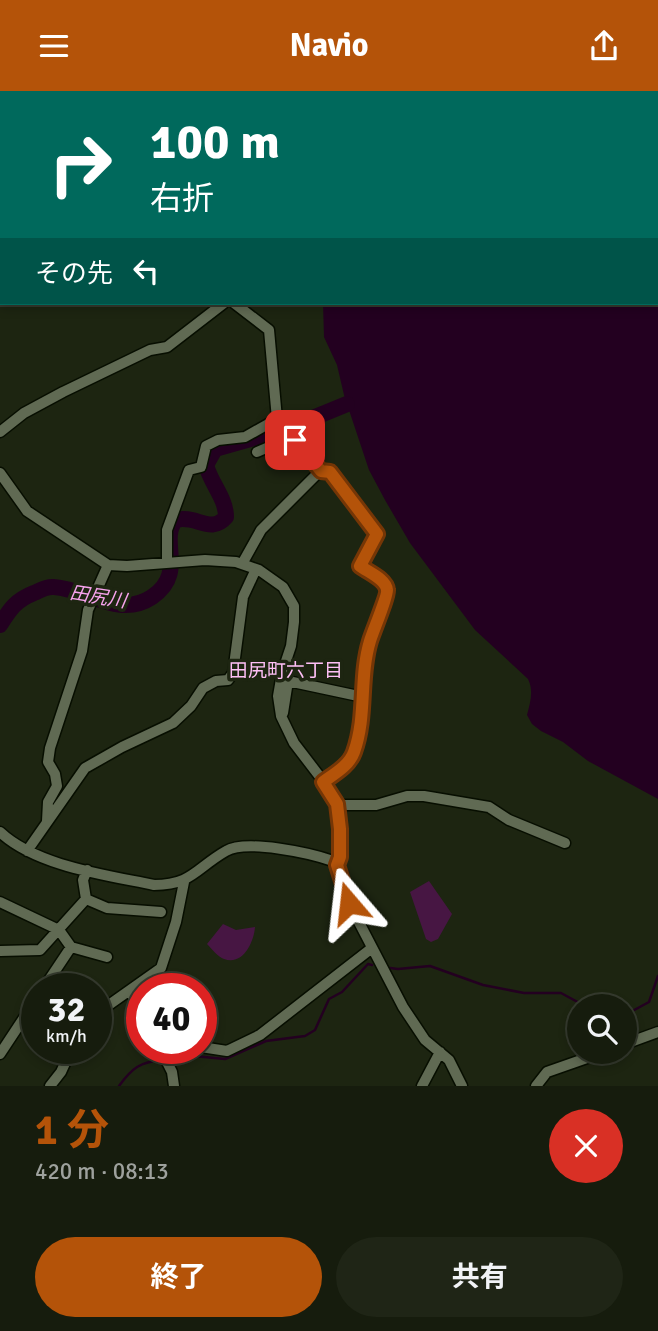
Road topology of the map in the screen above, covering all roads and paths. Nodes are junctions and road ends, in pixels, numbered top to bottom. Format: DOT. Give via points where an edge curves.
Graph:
graph roads {
  1 [pos="221,305"];
  2 [pos="237,305"];
  3 [pos="0,432"];
  4 [pos="257,452"];
  5 [pos="321,471"];
  6 [pos="0,473"];
  7 [pos="172,563"];
  8 [pos="242,564"];
  9 [pos="108,565"];
  10 [pos="256,569"];
  11 [pos="363,697"];
  12 [pos="281,716"];
  13 [pos="323,782"];
  14 [pos="337,804"];
  15 [pos="47,823"];
  16 [pos="1,836"];
  17 [pos="565,843"];
  18 [pos="27,851"];
  19 [pos="337,865"];
  20 [pos="87,870"];
  21 [pos="184,881"];
  22 [pos="86,899"];
  23 [pos="0,902"];
  24 [pos="161,912"];
  25 [pos="59,930"];
  26 [pos="71,947"];
  27 [pos="372,948"];
  28 [pos="0,951"];
  29 [pos="107,957"];
  30 [pos="54,973"];
  31 [pos="154,973"];
  32 [pos="21,1022"];
  33 [pos="658,1032"];
  34 [pos="637,1040"];
  35 [pos="217,1049"];
  36 [pos="440,1052"];
  37 [pos="0,1054"];
  38 [pos="65,1064"];
  39 [pos="167,1064"];
  40 [pos="570,1064"];
  41 [pos="464,1084"];
  42 [pos="50,1086"];
  43 [pos="174,1086"];
  44 [pos="422,1086"];
  45 [pos="536,1086"];
  1 -- 3 [label="street" via="167,347 149,349 63,391"];
  2 -- 7 [label="street" via="269,330 277,419 244,437 206,446 201,467 189,470 167,530"];
  4 -- 5 [label="street" via="295,440"];
  5 -- 8 [label="street" via="261,530"];
  5 -- 11 [label="street" via="330,472 377,534 360,566 385,583 388,592 369,643"];
  6 -- 9 [label="street" via="27,511"];
  7 -- 8 [label="street"];
  7 -- 9 [label="street"];
  8 -- 10 [label="street"];
  9 -- 15 [label="street" via="88,610 82,651 50,748 48,762 57,786 48,802"];
  10 -- 12 [label="street" via="283,587 294,606 291,646 278,696"];
  10 -- 15 [label="street" via="243,597 233,673 228,680 203,688 173,723 85,768"];
  11 -- 12 [label="street" via="288,681 286,710"];
  11 -- 13 [label="street" via="353,755"];
  12 -- 13 [label="street" via="294,743"];
  13 -- 14 [label="street"];
  14 -- 17 [label="street" via="376,805 424,796 489,807"];
  14 -- 19 [label="street"];
  15 -- 18 [label="street"];
  16 -- 18 [label="street"];
  18 -- 20 [label="street"];
  19 -- 21 [label="street" via="327,859 243,846 227,851"];
  19 -- 27 [label="street" via="349,903"];
  20 -- 21 [label="street" via="154,885"];
  20 -- 22 [label="street" via="83,880"];
  21 -- 31 [label="street" via="176,922 161,968"];
  22 -- 24 [label="street" via="116,910"];
  22 -- 25 [label="street"];
  23 -- 25 [label="street"];
  25 -- 26 [label="street"];
  25 -- 28 [label="street" via="40,950"];
  26 -- 29 [label="street"];
  26 -- 30 [label="street"];
  27 -- 35 [label="street" via="260,1035 227,1051"];
  27 -- 36 [label="street" via="403,1007 425,1040"];
  32 -- 37 [label="street"];
  33 -- 34 [label="street"];
  36 -- 41 [label="street"];
  36 -- 44 [label="street"];
  38 -- 42 [label="street"];
  39 -- 43 [label="street"];
  40 -- 45 [label="street" via="547,1072"];
}
